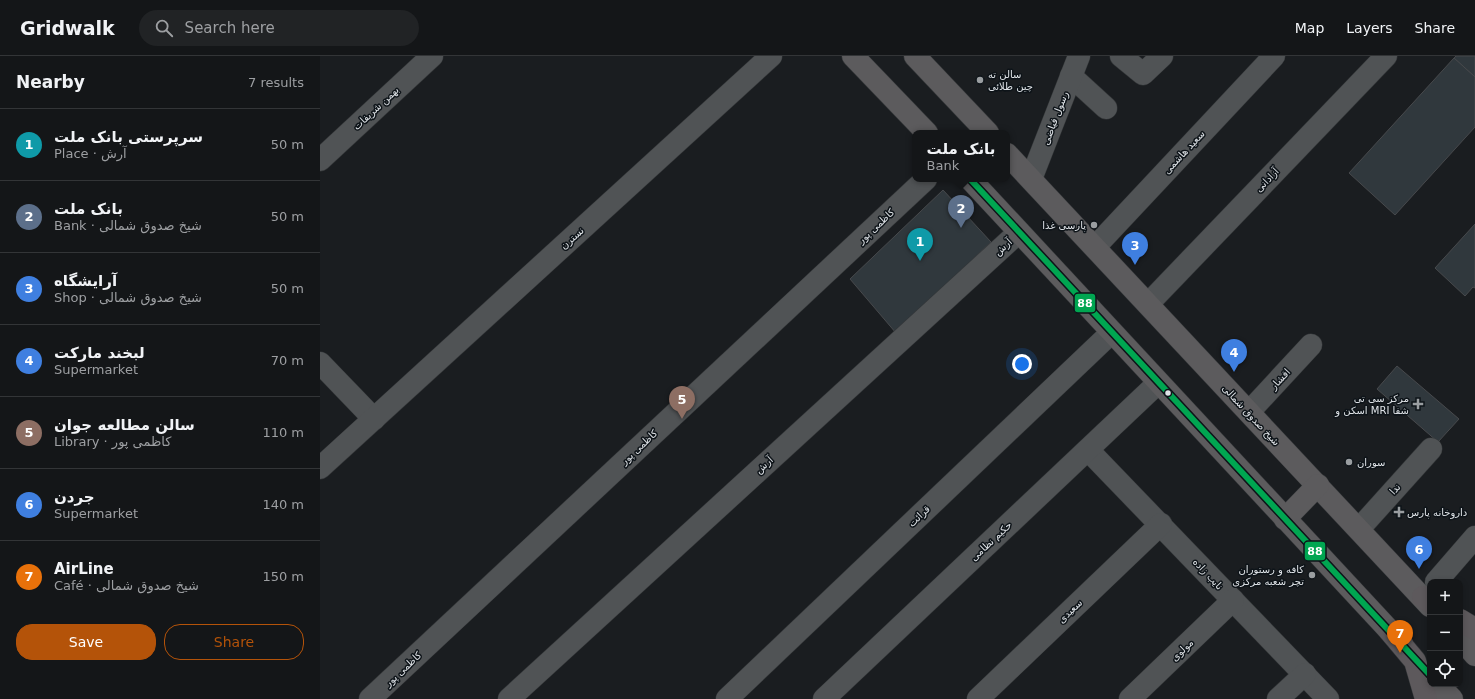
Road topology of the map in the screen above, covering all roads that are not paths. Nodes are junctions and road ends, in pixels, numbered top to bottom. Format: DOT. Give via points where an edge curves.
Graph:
graph roads {
  1 [pos="432,56"];
  2 [pos="771,56"];
  3 [pos="854,56"];
  4 [pos="915,56"];
  5 [pos="1079,56"];
  6 [pos="1121,56"];
  7 [pos="1162,56"];
  8 [pos="1274,56"];
  9 [pos="1386,56"];
  10 [pos="1071,76"];
  11 [pos="1106,108"];
  12 [pos="924,130"];
  13 [pos="985,130"];
  14 [pos="1010,157"];
  15 [pos="320,160"];
  16 [pos="1031,179"];
  17 [pos="923,182"];
  18 [pos="973,182"];
  19 [pos="1019,232"];
  20 [pos="1095,247"];
  21 [pos="1148,304"];
  22 [pos="1111,333"];
  23 [pos="1311,346"];
  24 [pos="320,363"];
  25 [pos="1158,383"];
  26 [pos="1249,412"];
  27 [pos="374,419"];
  28 [pos="1431,449"];
  29 [pos="1088,450"];
  30 [pos="320,468"];
  31 [pos="1318,485"];
  32 [pos="1285,519"];
  33 [pos="1161,524"];
  34 [pos="1359,529"];
  35 [pos="1475,537"];
  36 [pos="1442,579"];
  37 [pos="1427,592"];
  38 [pos="1233,600"];
  39 [pos="1463,622"];
  40 [pos="1475,629"];
  41 [pos="1389,630"];
  42 [pos="1463,641"];
  43 [pos="1475,655"];
  44 [pos="1427,672"];
  45 [pos="1305,674"];
  46 [pos="1441,687"];
  47 [pos="370,699"];
  48 [pos="509,699"];
  49 [pos="727,699"];
  50 [pos="824,699"];
  51 [pos="978,699"];
  52 [pos="1130,699"];
  53 [pos="1278,699"];
  54 [pos="1328,699"];
  55 [pos="1426,699"];
  56 [pos="1452,699"];
  1 -- 15 [label="street, بهمن شریفات"];
  2 -- 27 [label="street, نسترن"];
  3 -- 12 [label="main road"];
  4 -- 13 [label="main road"];
  5 -- 10 [label="street, رسول فیاضی"];
  6 -- 7 [label="street" via="1143,74"];
  8 -- 20 [label="street, سعید هاشمی"];
  9 -- 21 [label="street, آزادانی"];
  10 -- 11 [label="street"];
  10 -- 16 [label="street, رسول فیاضی"];
  14 -- 16 [label="main road, شیخ صدوق شمالی"];
  16 -- 20 [label="main road, شیخ صدوق شمالی"];
  17 -- 47 [label="street, کاظمی پور"];
  18 -- 19 [label="main road"];
  19 -- 22 [label="main road"];
  19 -- 48 [label="street, آرش"];
  20 -- 21 [label="main road, شیخ صدوق شمالی"];
  21 -- 26 [label="main road, شیخ صدوق شمالی"];
  22 -- 25 [label="main road"];
  22 -- 49 [label="street, قرائت"];
  23 -- 26 [label="street, افشار"];
  24 -- 27 [label="street"];
  25 -- 29 [label="street, حکیم نظامی"];
  25 -- 32 [label="main road"];
  26 -- 31 [label="main road, شیخ صدوق شمالی"];
  27 -- 30 [label="street, نسترن"];
  28 -- 34 [label="street, ندا"];
  29 -- 33 [label="street, نایب زاده"];
  29 -- 50 [label="street, حکیم نظامی"];
  31 -- 32 [label="main road"];
  31 -- 34 [label="main road, شیخ صدوق شمالی"];
  32 -- 41 [label="main road"];
  33 -- 38 [label="street, نایب زاده"];
  33 -- 51 [label="street, سعیدی"];
  34 -- 37 [label="main road, شیخ صدوق شمالی"];
  35 -- 36 [label="street"];
  38 -- 45 [label="street, نایب زاده"];
  38 -- 52 [label="street, مولوی"];
  39 -- 40 [label="main road"];
  41 -- 44 [label="main road"];
  41 -- 55 [label="main road" via="1415,661"];
  42 -- 43 [label="main road"];
  45 -- 53 [label="street"];
  45 -- 54 [label="street, نایب زاده"];
  46 -- 56 [label="main road"];
}
